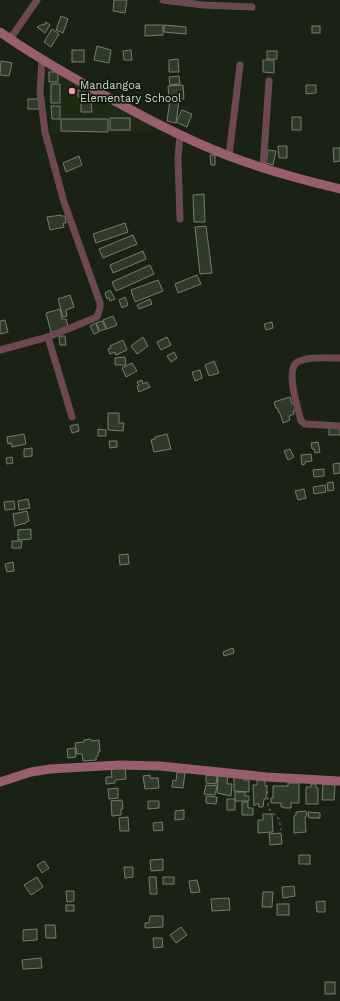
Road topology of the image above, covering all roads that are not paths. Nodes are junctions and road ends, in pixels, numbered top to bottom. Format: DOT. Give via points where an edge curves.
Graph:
graph roads {
  1 [pos="37,0"];
  2 [pos="163,0"];
  3 [pos="252,7"];
  4 [pos="0,32"];
  5 [pos="10,39"];
  6 [pos="42,60"];
  7 [pos="240,65"];
  8 [pos="269,81"];
  9 [pos="180,135"];
  10 [pos="229,156"];
  11 [pos="264,168"];
  12 [pos="340,188"];
  13 [pos="180,219"];
  14 [pos="48,337"];
  15 [pos="0,350"];
  16 [pos="340,358"];
  17 [pos="72,417"];
  18 [pos="340,426"];
  19 [pos="340,781"];
  20 [pos="0,782"];
  1 -- 5 [label="street"];
  2 -- 3 [label="street"];
  4 -- 5 [label="street"];
  5 -- 6 [label="street"];
  6 -- 9 [label="street"];
  6 -- 14 [label="street" via="40,92 45,132 64,202 100,303 97,317"];
  7 -- 10 [label="street"];
  8 -- 11 [label="street"];
  9 -- 10 [label="street"];
  9 -- 13 [label="street"];
  10 -- 11 [label="street"];
  11 -- 12 [label="street"];
  14 -- 15 [label="street"];
  14 -- 17 [label="street"];
  16 -- 18 [label="street" via="302,360 292,370 292,379 303,424"];
  19 -- 20 [label="street" via="120,765 44,770"];
}
